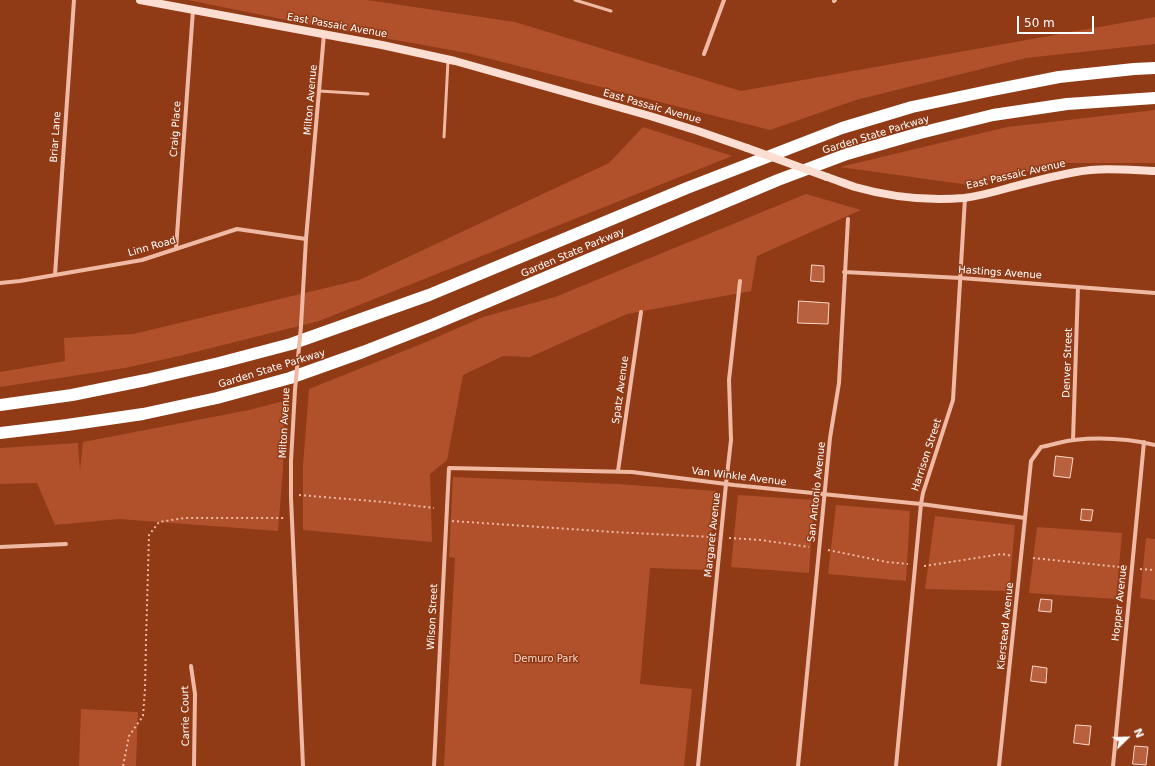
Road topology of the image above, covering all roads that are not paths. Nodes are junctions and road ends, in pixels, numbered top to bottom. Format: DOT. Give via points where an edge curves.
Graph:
graph roads {
  1 [pos="74,0"];
  2 [pos="140,0"];
  3 [pos="576,0"];
  4 [pos="724,0"];
  5 [pos="193,10"];
  6 [pos="611,11"];
  7 [pos="324,34"];
  8 [pos="704,54"];
  9 [pos="448,60"];
  10 [pos="1155,68"];
  11 [pos="320,90"];
  12 [pos="368,94"];
  13 [pos="1155,98"];
  14 [pos="444,137"];
  15 [pos="1155,171"];
  16 [pos="965,198"];
  17 [pos="848,219"];
  18 [pos="306,239"];
  19 [pos="176,249"];
  20 [pos="844,272"];
  21 [pos="55,275"];
  22 [pos="961,278"];
  23 [pos="740,281"];
  24 [pos="0,283"];
  25 [pos="1078,287"];
  26 [pos="1155,292"];
  27 [pos="641,312"];
  28 [pos="0,405"];
  29 [pos="0,433"];
  30 [pos="1073,440"];
  31 [pos="1144,442"];
  32 [pos="1155,445"];
  33 [pos="449,468"];
  34 [pos="618,471"];
  35 [pos="726,484"];
  36 [pos="824,494"];
  37 [pos="921,504"];
  38 [pos="1025,518"];
  39 [pos="66,544"];
  40 [pos="0,547"];
  41 [pos="191,666"];
  42 [pos="194,766"];
  43 [pos="303,766"];
  44 [pos="434,766"];
  45 [pos="698,766"];
  46 [pos="798,766"];
  47 [pos="896,766"];
  48 [pos="999,766"];
  49 [pos="1113,766"];
  1 -- 21 [label="street, Briar Lane"];
  2 -- 5 [label="main road, East Passaic Avenue"];
  3 -- 6 [label="lane"];
  4 -- 8 [label="street"];
  5 -- 7 [label="main road, East Passaic Avenue"];
  5 -- 19 [label="street, Craig Place"];
  7 -- 9 [label="main road, East Passaic Avenue"];
  7 -- 11 [label="street, Milton Avenue"];
  9 -- 14 [label="lane"];
  9 -- 16 [label="main road, East Passaic Avenue, bridge" via="650,116 856,187 909,197"];
  10 -- 28 [label="highway, Garden State Parkway" via="1059,77 905,109 842,128 679,191 429,295 291,344 146,380 72,395"];
  11 -- 12 [label="lane"];
  11 -- 18 [label="street, Milton Avenue"];
  13 -- 29 [label="highway, Garden State Parkway" via="1067,104 993,115 847,154 778,180 439,322 290,378 217,398 143,414"];
  15 -- 16 [label="main road, East Passaic Avenue" via="1078,171"];
  16 -- 22 [label="street, Harrison Street"];
  17 -- 20 [label="street, San Antonio Avenue"];
  18 -- 19 [label="street, Linn Road" via="238,229"];
  18 -- 43 [label="street, Milton Avenue, bridge" via="291,461"];
  19 -- 21 [label="street, Linn Road" via="142,260"];
  20 -- 22 [label="street, Hastings Avenue"];
  20 -- 36 [label="street, San Antonio Avenue" via="839,383"];
  21 -- 24 [label="street, Linn Road"];
  22 -- 25 [label="street, Hastings Avenue"];
  22 -- 37 [label="street, Harrison Street" via="953,400"];
  23 -- 35 [label="street, Margaret Avenue" via="729,380 732,440"];
  25 -- 26 [label="street, Hastings Avenue"];
  25 -- 30 [label="street, Denver Street"];
  27 -- 34 [label="street, Spatz Avenue"];
  30 -- 31 [label="street"];
  30 -- 38 [label="street, Kierstead Avenue" via="1041,447 1031,461"];
  31 -- 32 [label="street"];
  31 -- 49 [label="street, Hopper Avenue"];
  33 -- 34 [label="street, Van Winkle Avenue"];
  33 -- 44 [label="street, Wilson Street"];
  34 -- 35 [label="street, Van Winkle Avenue"];
  35 -- 36 [label="street, Van Winkle Avenue"];
  35 -- 45 [label="street, Margaret Avenue"];
  36 -- 37 [label="street, Van Winkle Avenue"];
  36 -- 46 [label="street, San Antonio Avenue"];
  37 -- 38 [label="street, Van Winkle Avenue"];
  37 -- 47 [label="street, Harrison Street"];
  38 -- 48 [label="street, Kierstead Avenue"];
  39 -- 40 [label="street"];
  41 -- 42 [label="street, Carrie Court" via="195,694"];
}
